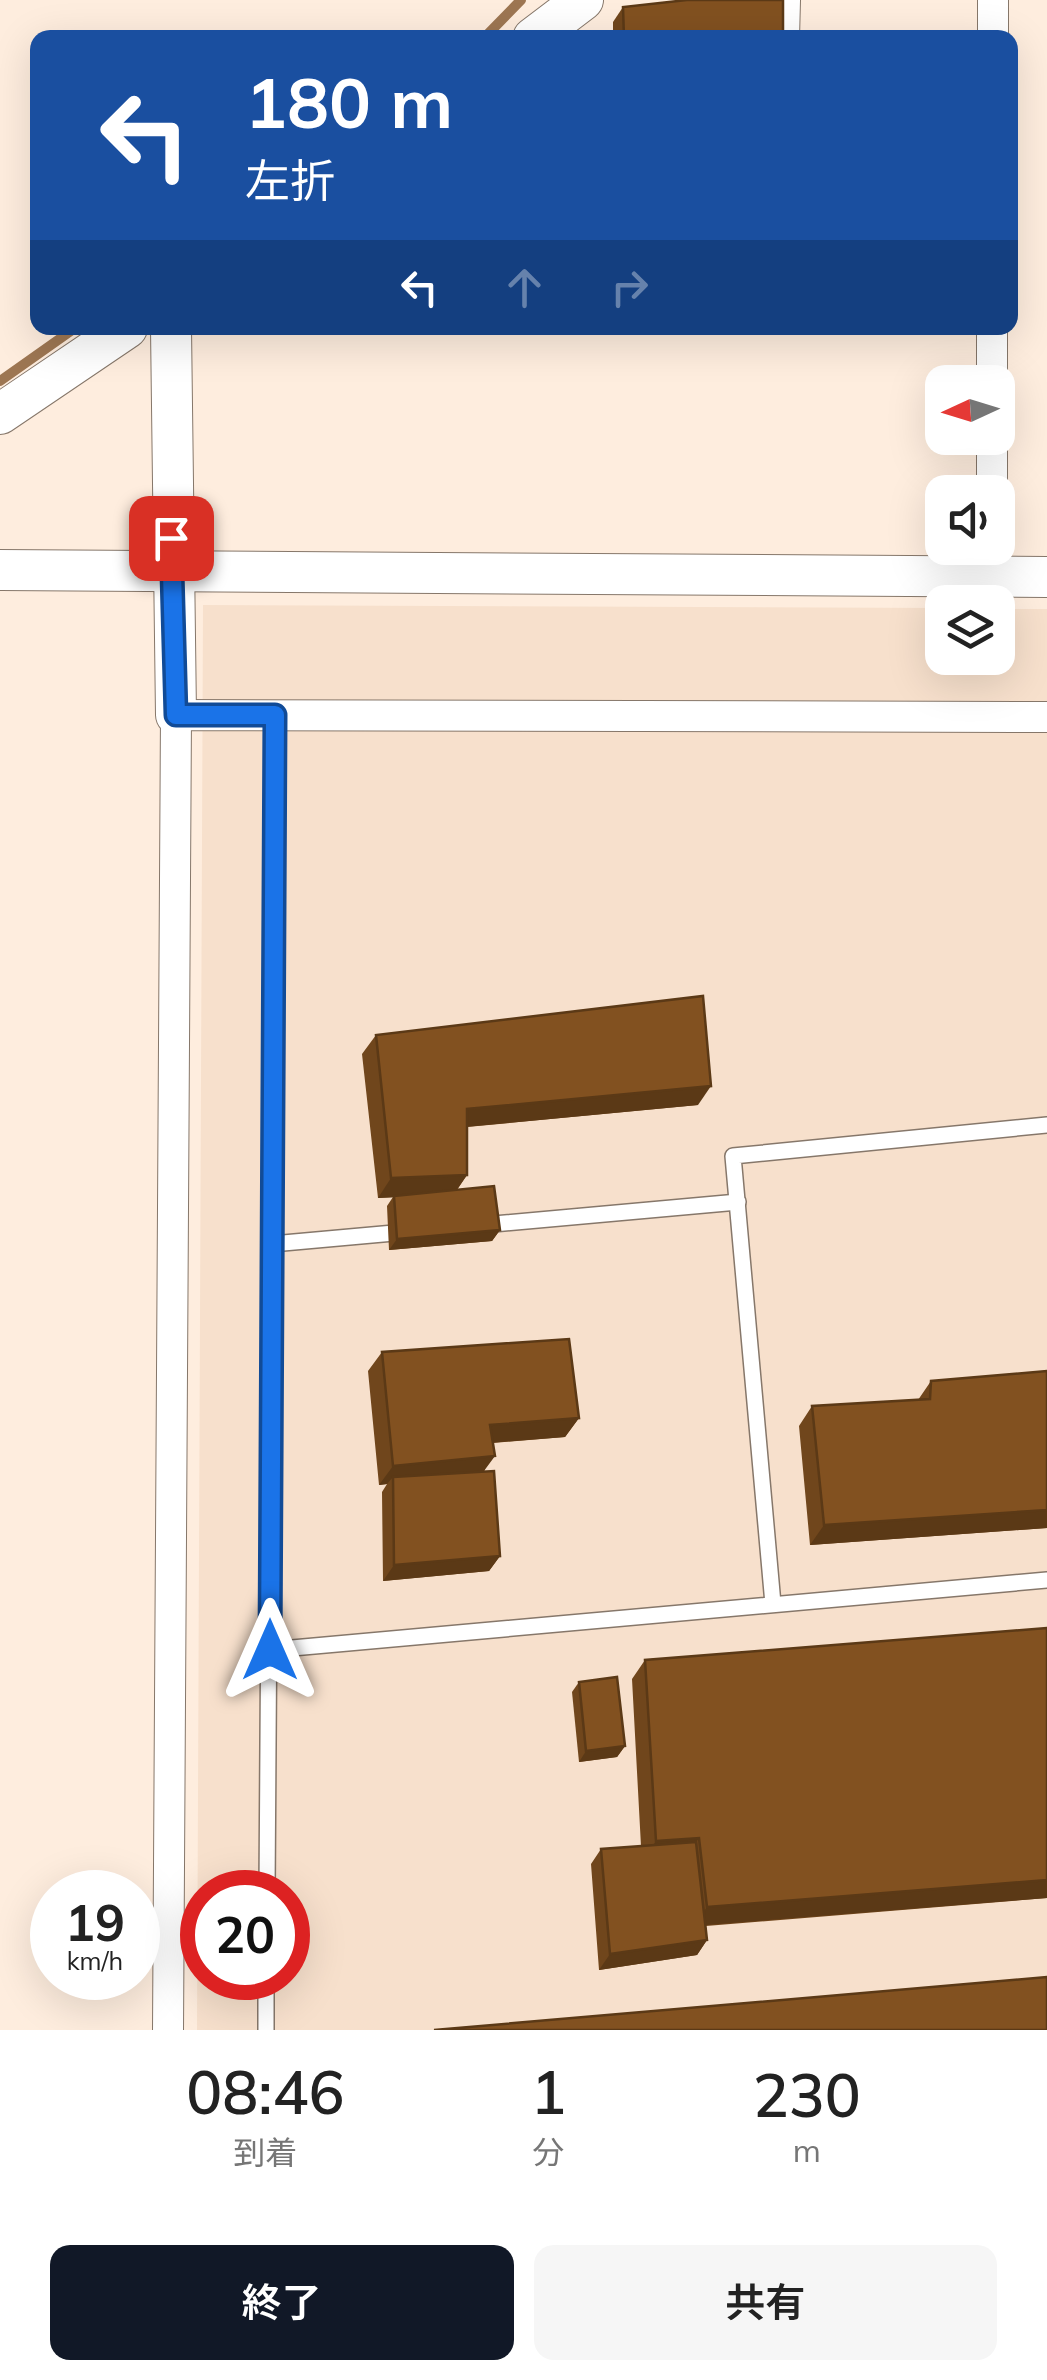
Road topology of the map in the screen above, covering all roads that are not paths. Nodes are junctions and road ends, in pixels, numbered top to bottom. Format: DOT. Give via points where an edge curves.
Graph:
graph roads {
  1 [pos="584,0"];
  2 [pos="784,0"];
  3 [pos="994,0"];
  4 [pos="544,30"];
  5 [pos="784,30"];
  6 [pos="993,30"];
  7 [pos="117,335"];
  8 [pos="171,335"];
  9 [pos="992,335"];
  10 [pos="992,365"];
  11 [pos="0,414"];
  12 [pos="925,563"];
  13 [pos="1002,565"];
  14 [pos="0,570"];
  15 [pos="171,574"];
  16 [pos="1047,577"];
  17 [pos="176,715"];
  18 [pos="275,715"];
  19 [pos="1047,718"];
  20 [pos="1047,1125"];
  21 [pos="738,1202"];
  22 [pos="466,1226"];
  23 [pos="427,1230"];
  24 [pos="272,1244"];
  25 [pos="1047,1580"];
  26 [pos="774,1604"];
  27 [pos="270,1650"];
  28 [pos="267,1870"];
  29 [pos="266,2000"];
  30 [pos="168,2030"];
  31 [pos="266,2030"];
  1 -- 4 [label="street"];
  2 -- 5 [label="street"];
  3 -- 6 [label="street"];
  7 -- 11 [label="street"];
  8 -- 15 [label="street"];
  9 -- 10 [label="street"];
  12 -- 15 [label="street"];
  13 -- 16 [label="street"];
  14 -- 15 [label="street"];
  15 -- 17 [label="street"];
  17 -- 18 [label="street"];
  17 -- 30 [label="street"];
  18 -- 19 [label="street"];
  18 -- 24 [label="lane"];
  20 -- 21 [label="lane" via="734,1156"];
  21 -- 22 [label="lane"];
  21 -- 26 [label="lane"];
  23 -- 24 [label="lane"];
  24 -- 27 [label="lane"];
  25 -- 26 [label="lane"];
  26 -- 27 [label="lane"];
  27 -- 28 [label="lane"];
  29 -- 31 [label="lane"];
}
